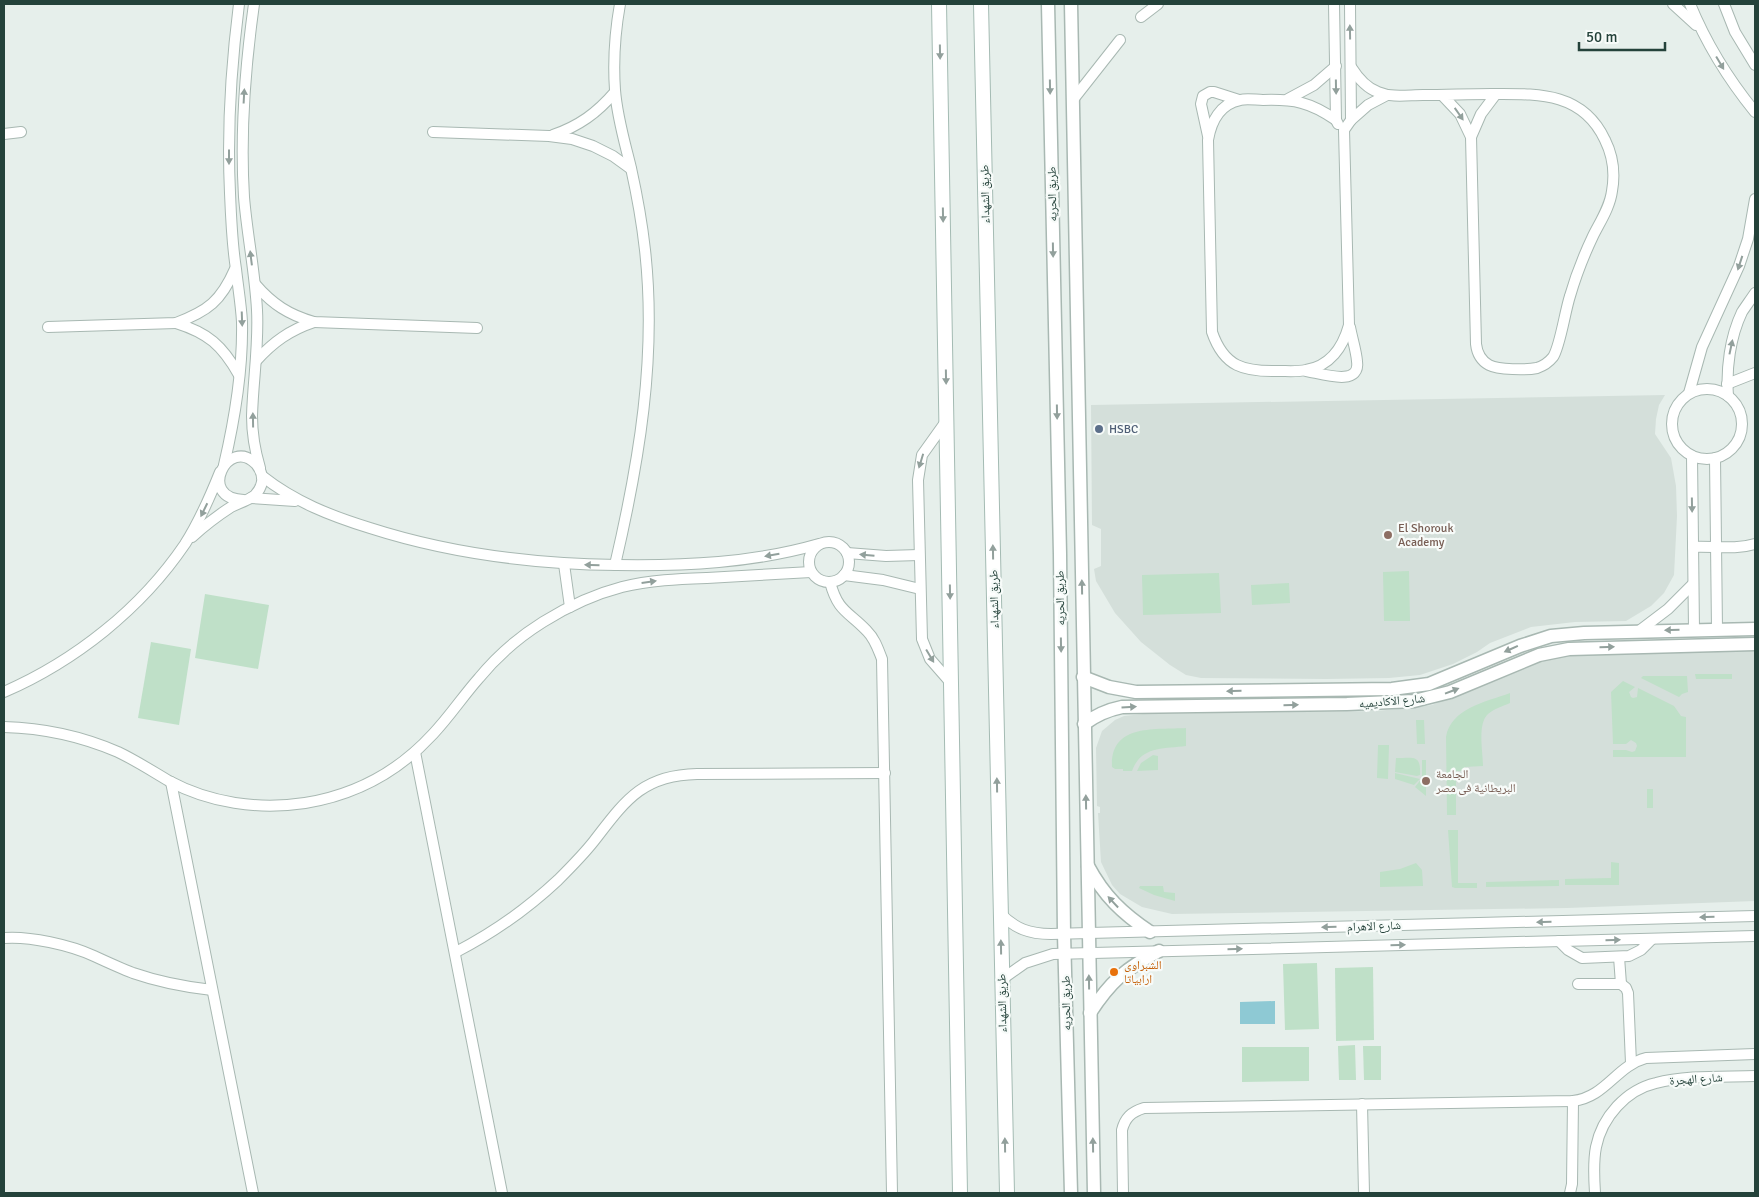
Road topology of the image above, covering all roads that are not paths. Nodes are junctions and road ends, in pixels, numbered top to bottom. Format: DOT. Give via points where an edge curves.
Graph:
graph roads {
  1 [pos="239,4"];
  2 [pos="254,4"];
  3 [pos="620,4"];
  4 [pos="939,4"];
  5 [pos="981,4"];
  6 [pos="1048,4"];
  7 [pos="1070,4"];
  8 [pos="1079,4"];
  9 [pos="1158,4"];
  10 [pos="1334,4"];
  11 [pos="1350,4"];
  12 [pos="1673,4"];
  13 [pos="1690,4"];
  14 [pos="1724,4"];
  15 [pos="1141,17"];
  16 [pos="1071,21"];
  17 [pos="1703,32"];
  18 [pos="1120,40"];
  19 [pos="1071,54"];
  20 [pos="1049,55"];
  21 [pos="1755,65"];
  22 [pos="1336,66"];
  23 [pos="1351,68"];
  24 [pos="615,92"];
  25 [pos="1496,94"];
  26 [pos="1387,95"];
  27 [pos="1442,95"];
  28 [pos="1288,99"];
  29 [pos="1239,100"];
  30 [pos="1072,101"];
  31 [pos="1755,112"];
  32 [pos="1336,120"];
  33 [pos="1351,120"];
  34 [pos="1344,130"];
  35 [pos="21,132"];
  36 [pos="433,132"];
  37 [pos="4,134"];
  38 [pos="549,136"];
  39 [pos="1471,138"];
  40 [pos="1208,140"];
  41 [pos="631,169"];
  42 [pos="1755,199"];
  43 [pos="236,269"];
  44 [pos="255,284"];
  45 [pos="1755,293"];
  46 [pos="314,322"];
  47 [pos="176,323"];
  48 [pos="1349,325"];
  49 [pos="48,327"];
  50 [pos="477,328"];
  51 [pos="256,361"];
  52 [pos="1305,370"];
  53 [pos="1755,373"];
  54 [pos="239,374"];
  55 [pos="1727,384"];
  56 [pos="1689,393"];
  57 [pos="1728,396"];
  58 [pos="947,420"];
  59 [pos="1692,456"];
  60 [pos="1715,458"];
  61 [pos="222,469"];
  62 [pos="261,472"];
  63 [pos="247,499"];
  64 [pos="301,502"];
  65 [pos="1060,542"];
  66 [pos="1081,542"];
  67 [pos="819,544"];
  68 [pos="1755,544"];
  69 [pos="184,545"];
  70 [pos="1693,546"];
  71 [pos="1716,546"];
  72 [pos="847,553"];
  73 [pos="920,555"];
  74 [pos="564,564"];
  75 [pos="615,565"];
  76 [pos="811,572"];
  77 [pos="844,575"];
  78 [pos="830,582"];
  79 [pos="1693,584"];
  80 [pos="920,589"];
  81 [pos="570,607"];
  82 [pos="1755,628"];
  83 [pos="1694,630"];
  84 [pos="1717,630"];
  85 [pos="1639,631"];
  86 [pos="1535,640"];
  87 [pos="1755,644"];
  88 [pos="1539,655"];
  89 [pos="1083,677"];
  90 [pos="951,684"];
  91 [pos="1345,690"];
  92 [pos="4,692"];
  93 [pos="1347,704"];
  94 [pos="1084,724"];
  95 [pos="4,727"];
  96 [pos="415,752"];
  97 [pos="885,773"];
  98 [pos="171,782"];
  99 [pos="1086,831"];
  100 [pos="1063,832"];
  101 [pos="1086,863"];
  102 [pos="1000,913"];
  103 [pos="1755,916"];
  104 [pos="1201,931"];
  105 [pos="1150,932"];
  106 [pos="1183,932"];
  107 [pos="1064,934"];
  108 [pos="1088,934"];
  109 [pos="1755,936"];
  110 [pos="4,938"];
  111 [pos="1652,939"];
  112 [pos="1559,941"];
  113 [pos="1184,950"];
  114 [pos="1202,950"];
  115 [pos="1159,951"];
  116 [pos="456,952"];
  117 [pos="1088,953"];
  118 [pos="1065,954"];
  119 [pos="1620,957"];
  120 [pos="1001,980"];
  121 [pos="1578,984"];
  122 [pos="1621,984"];
  123 [pos="212,990"];
  124 [pos="1090,1013"];
  125 [pos="1755,1054"];
  126 [pos="1632,1063"];
  127 [pos="1755,1076"];
  128 [pos="1573,1101"];
  129 [pos="1362,1104"];
  130 [pos="252,1193"];
  131 [pos="502,1193"];
  132 [pos="892,1193"];
  133 [pos="960,1193"];
  134 [pos="1006,1193"];
  135 [pos="1071,1193"];
  136 [pos="1094,1193"];
  137 [pos="1123,1193"];
  138 [pos="1364,1193"];
  139 [pos="1570,1193"];
  140 [pos="1595,1193"];
  1 -- 43 [label="street, one-way" via="232,52 229,127"];
  44 -- 2 [label="street, one-way" via="246,218 243,147 246,57"];
  3 -- 24 [label="street" via="614,58"];
  4 -- 58 [label="main road, one-way"];
  102 -- 5 [label="main road, طريق الشهداء, one-way"];
  6 -- 20 [label="street, طريق الحريه"];
  7 -- 16 [label="street, طريق الحريه"];
  8 -- 16 [label="street"];
  9 -- 15 [label="street"];
  10 -- 22 [label="street"];
  23 -- 11 [label="street, one-way"];
  12 -- 17 [label="street"];
  13 -- 17 [label="street"];
  14 -- 21 [label="street" via="1735,32"];
  16 -- 19 [label="street, طريق الحريه"];
  17 -- 31 [label="street, one-way" via="1724,69"];
  18 -- 30 [label="street"];
  19 -- 20 [label="street"];
  19 -- 30 [label="street, طريق الحريه"];
  20 -- 65 [label="street, طريق الحريه, one-way"];
  22 -- 28 [label="street" via="1314,85"];
  22 -- 32 [label="street, one-way"];
  23 -- 26 [label="street" via="1366,86"];
  23 -- 33 [label="street"];
  24 -- 38 [label="street" via="586,120"];
  24 -- 41 [label="street"];
  25 -- 27 [label="street"];
  25 -- 39 [label="street" via="1481,114"];
  25 -- 39 [label="street" via="1540,94 1568,102 1591,120 1606,140 1612,157 1614,175 1606,212 1579,269 1556,352 1538,368 1489,366 1477,352"];
  26 -- 27 [label="street"];
  26 -- 33 [label="street" via="1368,105"];
  27 -- 39 [label="street, one-way" via="1460,114"];
  28 -- 29 [label="street"];
  28 -- 32 [label="street" via="1313,106"];
  29 -- 40 [label="street" via="1217,115"];
  29 -- 40 [label="street" via="1214,92 1204,96 1201,104"];
  30 -- 66 [label="street, طريق الحريه"];
  32 -- 34 [label="street"];
  33 -- 34 [label="street"];
  34 -- 48 [label="street"];
  35 -- 37 [label="street"];
  36 -- 38 [label="street"];
  38 -- 41 [label="street" via="593,146"];
  40 -- 52 [label="street" via="1212,332 1216,344 1223,355 1246,369"];
  41 -- 75 [label="street" via="645,250 649,341 640,446"];
  42 -- 56 [label="street, one-way" via="1739,266 1702,347"];
  43 -- 47 [label="street" via="227,288 213,304 196,316"];
  43 -- 54 [label="street, one-way" via="242,321"];
  44 -- 46 [label="street" via="280,309"];
  44 -- 51 [label="street"];
  55 -- 45 [label="street, one-way" via="1734,335 1742,313"];
  46 -- 50 [label="street"];
  46 -- 51 [label="street" via="282,336"];
  47 -- 49 [label="street"];
  47 -- 54 [label="street" via="214,341"];
  48 -- 52 [label="street" via="1339,350 1318,366"];
  48 -- 52 [label="street" via="1358,362 1355,372 1342,377"];
  62 -- 51 [label="street, one-way" via="252,417"];
  53 -- 55 [label="street"];
  54 -- 61 [label="street" via="233,424"];
  55 -- 57 [label="street"];
  56 -- 57 [label="street" via="1709,389"];
  56 -- 59 [label="street" via="1673,413 1672,425 1674,438"];
  57 -- 60 [label="street" via="1740,412 1742,431 1732,448"];
  58 -- 73 [label="street, one-way" via="926,448 918,471"];
  58 -- 90 [label="main road, one-way"];
  59 -- 60 [label="street"];
  59 -- 70 [label="street, one-way"];
  60 -- 71 [label="street"];
  61 -- 62 [label="street" via="238,457 254,462"];
  61 -- 63 [label="street" via="219,480 224,493 237,500"];
  61 -- 69 [label="street, one-way"];
  62 -- 63 [label="street" via="260,489"];
  62 -- 64 [label="street"];
  63 -- 64 [label="street"];
  63 -- 69 [label="street" via="212,520"];
  64 -- 74 [label="street" via="357,524 439,547 498,558"];
  65 -- 66 [label="street"];
  65 -- 100 [label="street, طريق الحريه, one-way"];
  89 -- 66 [label="street, طريق الحريه, one-way"];
  67 -- 72 [label="street" via="835,542"];
  67 -- 75 [label="street, one-way" via="776,555 719,562"];
  67 -- 76 [label="street" via="809,556"];
  68 -- 71 [label="street"];
  69 -- 92 [label="street" via="157,580 95,638 60,663"];
  70 -- 71 [label="street"];
  70 -- 79 [label="street"];
  71 -- 84 [label="street"];
  73 -- 72 [label="street, one-way"];
  72 -- 77 [label="street" via="848,568"];
  73 -- 80 [label="street"];
  75 -- 74 [label="street, one-way"];
  74 -- 81 [label="street"];
  76 -- 78 [label="street" via="823,582"];
  81 -- 76 [label="street, one-way" via="621,587 650,582"];
  77 -- 78 [label="street"];
  77 -- 80 [label="street"];
  78 -- 97 [label="street" via="839,605 868,632 882,659"];
  79 -- 83 [label="street"];
  79 -- 85 [label="street"];
  80 -- 90 [label="street, one-way" via="924,646 930,659"];
  81 -- 96 [label="street" via="544,621 499,656"];
  82 -- 84 [label="street, شارع الاكاديميه"];
  83 -- 84 [label="street, شارع الاكاديميه"];
  83 -- 85 [label="street, شارع الاكاديميه, one-way"];
  85 -- 86 [label="street, شارع الاكاديميه" via="1567,634"];
  86 -- 88 [label="street"];
  86 -- 91 [label="street, شارع الاكاديميه, one-way" via="1429,684 1392,690"];
  88 -- 87 [label="street, شارع الاكاديميه, one-way" via="1585,648"];
  93 -- 88 [label="street, شارع الاكاديميه, one-way" via="1432,698"];
  91 -- 89 [label="street, شارع الاكاديميه, one-way" via="1136,692 1109,687"];
  89 -- 94 [label="street, طريق الحريه"];
  90 -- 133 [label="main road"];
  91 -- 93 [label="street"];
  94 -- 93 [label="street, شارع الاكاديميه, one-way" via="1108,710 1122,707"];
  99 -- 94 [label="street, طريق الحريه, one-way"];
  95 -- 98 [label="street" via="60,733 90,741 119,752"];
  96 -- 98 [label="street" via="389,772 352,791 302,804 269,807 235,804"];
  96 -- 116 [label="street"];
  97 -- 116 [label="street" via="681,774 666,777 643,787 629,798 578,859 531,904"];
  97 -- 132 [label="street"];
  98 -- 123 [label="street"];
  99 -- 100 [label="street"];
  99 -- 101 [label="street, طريق الحريه"];
  100 -- 107 [label="street, طريق الحريه"];
  105 -- 101 [label="street, one-way" via="1112,902"];
  101 -- 108 [label="street, طريق الحريه"];
  102 -- 107 [label="street, شارع الاهرام" via="1022,930 1036,934"];
  120 -- 102 [label="main road, طريق الشهداء, one-way"];
  103 -- 104 [label="street, شارع الاهرام, one-way"];
  104 -- 106 [label="street, شارع الاهرام"];
  104 -- 114 [label="street"];
  105 -- 106 [label="street, شارع الاهرام"];
  105 -- 108 [label="street, شارع الاهرام"];
  106 -- 113 [label="street"];
  107 -- 108 [label="street, شارع الاهرام"];
  107 -- 118 [label="street, طريق الحريه"];
  108 -- 117 [label="street, طريق الحريه"];
  109 -- 111 [label="street, شارع الاهرام"];
  110 -- 123 [label="street" via="64,946 149,978"];
  112 -- 111 [label="street, شارع الاهرام, one-way"];
  111 -- 119 [label="street" via="1634,954"];
  114 -- 112 [label="street, شارع الاهرام, one-way"];
  112 -- 119 [label="street" via="1582,958"];
  113 -- 114 [label="street, شارع الاهرام"];
  113 -- 115 [label="street, شارع الاهرام"];
  115 -- 117 [label="street, شارع الاهرام"];
  115 -- 124 [label="street" via="1118,976"];
  116 -- 131 [label="street"];
  117 -- 118 [label="street, شارع الاهرام"];
  124 -- 117 [label="street, طريق الحريه, one-way"];
  118 -- 120 [label="street, شارع الاهرام" via="1025,963"];
  118 -- 135 [label="street, طريق الحريه"];
  119 -- 122 [label="street"];
  134 -- 120 [label="main road, طريق الشهداء, one-way"];
  121 -- 122 [label="street"];
  122 -- 126 [label="street" via="1628,993"];
  123 -- 130 [label="street"];
  136 -- 124 [label="street, طريق الحريه, one-way"];
  125 -- 126 [label="street" via="1653,1057"];
  126 -- 128 [label="street" via="1595,1094"];
  127 -- 140 [label="street, شارع الهجرة" via="1672,1080 1637,1090 1610,1114 1601,1130 1596,1147"];
  128 -- 129 [label="street"];
  128 -- 139 [label="street"];
  129 -- 137 [label="street" via="1144,1108 1129,1115 1122,1130"];
  129 -- 138 [label="street"];
}
